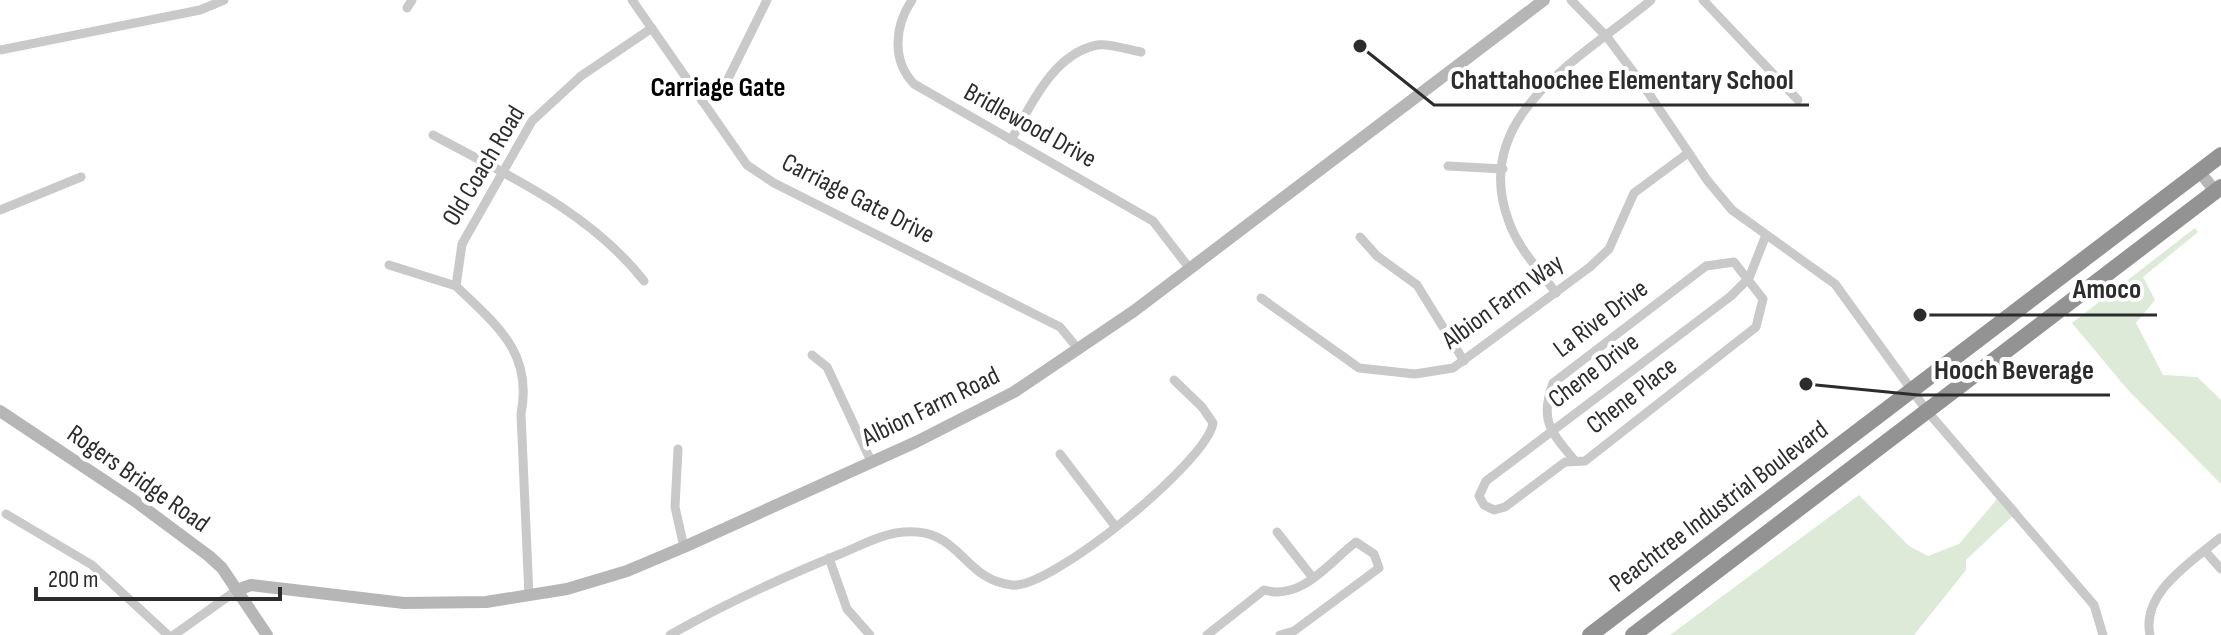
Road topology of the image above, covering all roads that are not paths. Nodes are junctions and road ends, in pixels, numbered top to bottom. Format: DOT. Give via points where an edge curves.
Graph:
graph roads {
  1 [pos="224,0"];
  2 [pos="632,0"];
  3 [pos="767,0"];
  4 [pos="912,0"];
  5 [pos="1544,0"];
  6 [pos="1571,0"];
  7 [pos="1651,0"];
  8 [pos="1703,0"];
  9 [pos="652,28"];
  10 [pos="1607,37"];
  11 [pos="0,50"];
  12 [pos="1141,52"];
  13 [pos="1798,100"];
  14 [pos="702,101"];
  15 [pos="433,135"];
  16 [pos="1011,140"];
  17 [pos="1688,153"];
  18 [pos="2221,155"];
  19 [pos="1448,166"];
  20 [pos="1503,169"];
  21 [pos="2199,171"];
  22 [pos="504,173"];
  23 [pos="81,177"];
  24 [pos="2218,189"];
  25 [pos="0,210"];
  26 [pos="1766,235"];
  27 [pos="1360,237"];
  28 [pos="389,265"];
  29 [pos="1190,269"];
  30 [pos="1749,278"];
  31 [pos="644,281"];
  32 [pos="456,286"];
  33 [pos="1556,293"];
  34 [pos="1261,298"];
  35 [pos="1079,350"];
  36 [pos="812,355"];
  37 [pos="1464,361"];
  38 [pos="1174,380"];
  39 [pos="1914,388"];
  40 [pos="0,411"];
  41 [pos="1927,411"];
  42 [pos="1551,431"];
  43 [pos="678,449"];
  44 [pos="1060,454"];
  45 [pos="871,461"];
  46 [pos="1575,461"];
  47 [pos="1484,505"];
  48 [pos="6,514"];
  49 [pos="1115,526"];
  50 [pos="1277,532"];
  51 [pos="2220,538"];
  52 [pos="684,547"];
  53 [pos="2205,551"];
  54 [pos="829,558"];
  55 [pos="2221,569"];
  56 [pos="1313,578"];
  57 [pos="237,590"];
  58 [pos="529,596"];
  59 [pos="684,631"];
  60 [pos="171,635"];
  61 [pos="267,635"];
  62 [pos="670,635"];
  63 [pos="870,635"];
  64 [pos="1207,635"];
  65 [pos="1280,635"];
  66 [pos="1590,635"];
  67 [pos="1633,635"];
  68 [pos="2103,635"];
  69 [pos="2150,635"];
  1 -- 11 [label="street" via="200,10"];
  2 -- 9 [label="street, Carriage Gate Drive"];
  3 -- 14 [label="street" via="724,87"];
  4 -- 16 [label="street, Bridlewood Drive" via="898,33 907,78 922,92"];
  5 -- 29 [label="street, Albion Farm Road"];
  6 -- 10 [label="street"];
  7 -- 10 [label="street"];
  8 -- 13 [label="street"];
  9 -- 14 [label="street, Carriage Gate Drive"];
  9 -- 22 [label="street, Old Coach Road" via="556,96 532,121"];
  10 -- 17 [label="street"];
  10 -- 20 [label="street" via="1535,94 1519,114 1504,145"];
  12 -- 16 [label="street" via="1100,44 1073,54 1042,87"];
  14 -- 35 [label="street, Carriage Gate Drive" via="747,165 774,183 1060,327"];
  15 -- 22 [label="street"];
  16 -- 29 [label="street, Bridlewood Drive" via="1153,221"];
  17 -- 26 [label="street" via="1732,210"];
  17 -- 33 [label="street, Albion Farm Way" via="1634,193 1609,249"];
  18 -- 21 [label="highway, Peachtree Industrial Boulevard"];
  19 -- 20 [label="street"];
  20 -- 33 [label="street" via="1507,219"];
  21 -- 24 [label="street"];
  21 -- 39 [label="highway, Peachtree Industrial Boulevard"];
  22 -- 31 [label="street" via="609,240"];
  22 -- 32 [label="street, Old Coach Road" via="462,244"];
  23 -- 25 [label="street"];
  24 -- 41 [label="highway, Peachtree Industrial Boulevard"];
  26 -- 30 [label="street"];
  26 -- 39 [label="street" via="1835,284"];
  27 -- 37 [label="street" via="1417,285"];
  28 -- 32 [label="street"];
  29 -- 35 [label="street, Albion Farm Road"];
  30 -- 42 [label="street, Chene Drive"];
  30 -- 42 [label="street, La Rive Drive" via="1734,262 1706,266 1553,383 1544,407"];
  30 -- 46 [label="street, Chene Place" via="1763,299 1756,327 1585,461"];
  32 -- 58 [label="street" via="518,354 526,387 521,414"];
  33 -- 37 [label="street, Albion Farm Way"];
  34 -- 37 [label="street, Albion Farm Way" via="1359,368 1415,374"];
  35 -- 45 [label="street, Albion Farm Road" via="1014,392"];
  36 -- 45 [label="street" via="827,367"];
  38 -- 49 [label="street" via="1213,423 1212,438 1166,486"];
  39 -- 41 [label="street"];
  39 -- 66 [label="highway, Peachtree Industrial Boulevard"];
  40 -- 57 [label="street, Rogers Bridge Road" via="159,518 222,568"];
  41 -- 67 [label="highway, Peachtree Industrial Boulevard"];
  41 -- 68 [label="street" via="2094,605"];
  42 -- 46 [label="street"];
  42 -- 47 [label="street, Chene Drive" via="1486,481 1479,496"];
  43 -- 52 [label="street" via="675,507"];
  44 -- 49 [label="street"];
  45 -- 52 [label="street, Albion Farm Road"];
  46 -- 47 [label="street, Chene Place" via="1565,462 1505,507 1494,510"];
  48 -- 60 [label="street" via="92,565"];
  49 -- 54 [label="street" via="1060,569 1015,586 980,573 941,537 920,530 892,534"];
  50 -- 56 [label="street"];
  51 -- 53 [label="street"];
  52 -- 58 [label="street, Albion Farm Road" via="627,571"];
  53 -- 55 [label="street"];
  53 -- 69 [label="street" via="2153,599 2146,618"];
  54 -- 59 [label="street" via="753,591"];
  54 -- 63 [label="street" via="847,609"];
  56 -- 64 [label="street" via="1290,592 1264,590"];
  56 -- 65 [label="street" via="1356,542 1378,561 1379,568 1294,631"];
  57 -- 58 [label="street, Albion Farm Road" via="251,585 404,603"];
  57 -- 60 [label="street"];
  57 -- 61 [label="street, Rogers Bridge Road"];
  59 -- 62 [label="street"];
}
